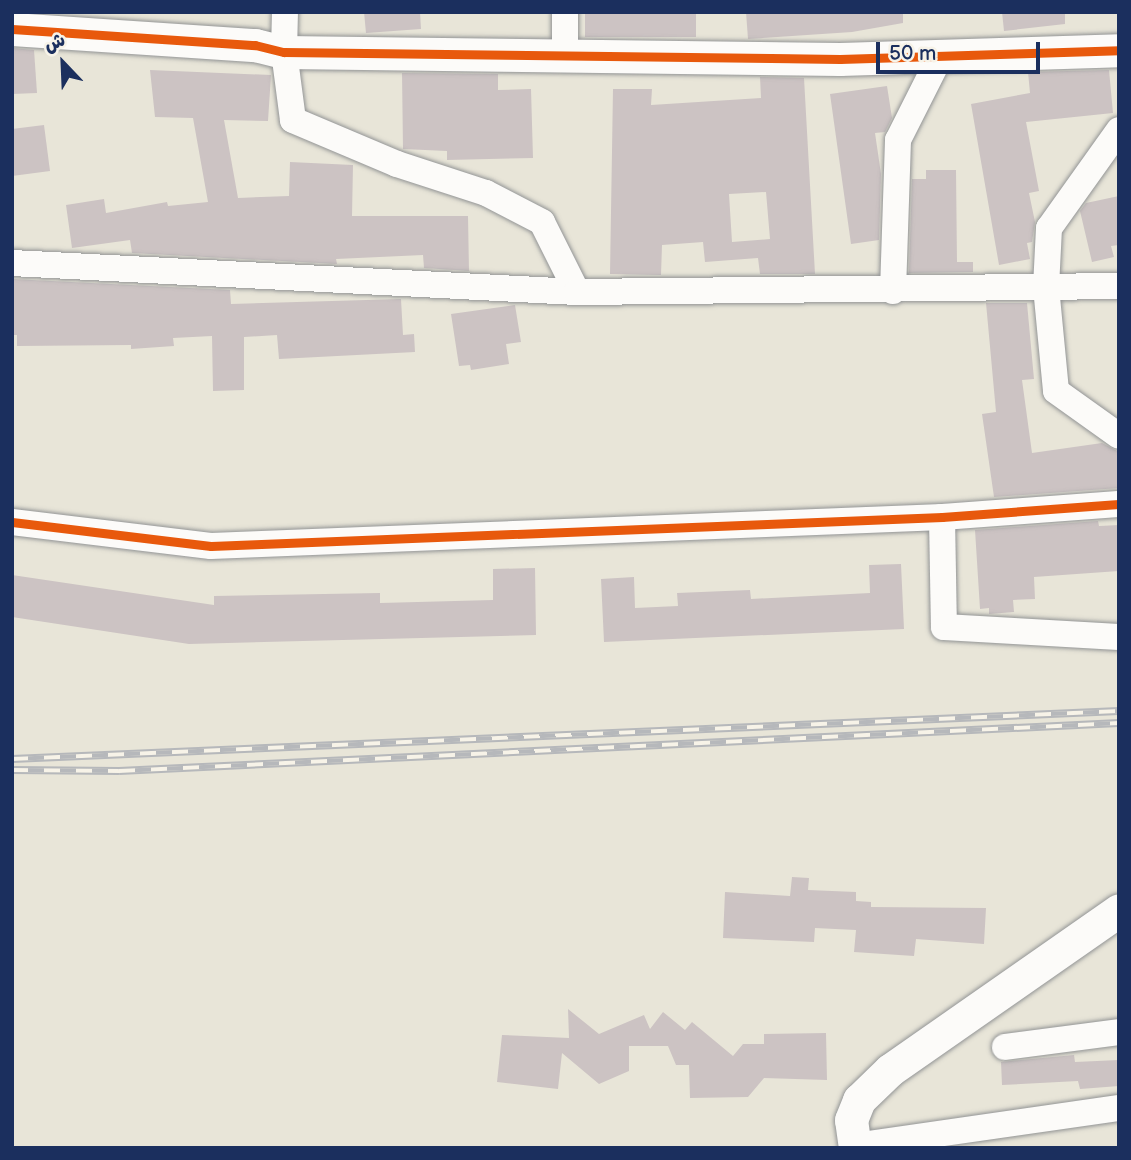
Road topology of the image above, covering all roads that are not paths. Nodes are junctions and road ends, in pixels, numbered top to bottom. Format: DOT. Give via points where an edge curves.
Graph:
graph roads {
  1 [pos="285,12"];
  2 [pos="565,12"];
  3 [pos="12,29"];
  4 [pos="1119,50"];
  5 [pos="284,52"];
  6 [pos="565,54"];
  7 [pos="941,55"];
  8 [pos="1119,130"];
  9 [pos="12,263"];
  10 [pos="1119,286"];
  11 [pos="1046,287"];
  12 [pos="893,291"];
  13 [pos="577,292"];
  14 [pos="1119,436"];
  15 [pos="1119,504"];
  16 [pos="942,517"];
  17 [pos="12,522"];
  18 [pos="1119,637"];
  19 [pos="1119,910"];
  20 [pos="1119,1032"];
  21 [pos="1005,1047"];
  22 [pos="1119,1108"];
  23 [pos="854,1147"];
  1 -- 5 [label="street"];
  2 -- 6 [label="street"];
  3 -- 5 [label="street" via="255,45"];
  4 -- 7 [label="street"];
  5 -- 6 [label="street"];
  5 -- 13 [label="street" via="293,120 397,164 486,194 542,222"];
  6 -- 7 [label="street"];
  7 -- 12 [label="street" via="898,140"];
  8 -- 11 [label="street" via="1049,228"];
  9 -- 13 [label="street"];
  10 -- 11 [label="street"];
  11 -- 12 [label="street"];
  11 -- 14 [label="street" via="1056,391"];
  12 -- 13 [label="street"];
  15 -- 16 [label="street"];
  16 -- 17 [label="street" via="211,546"];
  16 -- 18 [label="street" via="944,627"];
  19 -- 23 [label="street" via="890,1070 859,1100 851,1120"];
  20 -- 21 [label="street"];
  22 -- 23 [label="street"];
}
